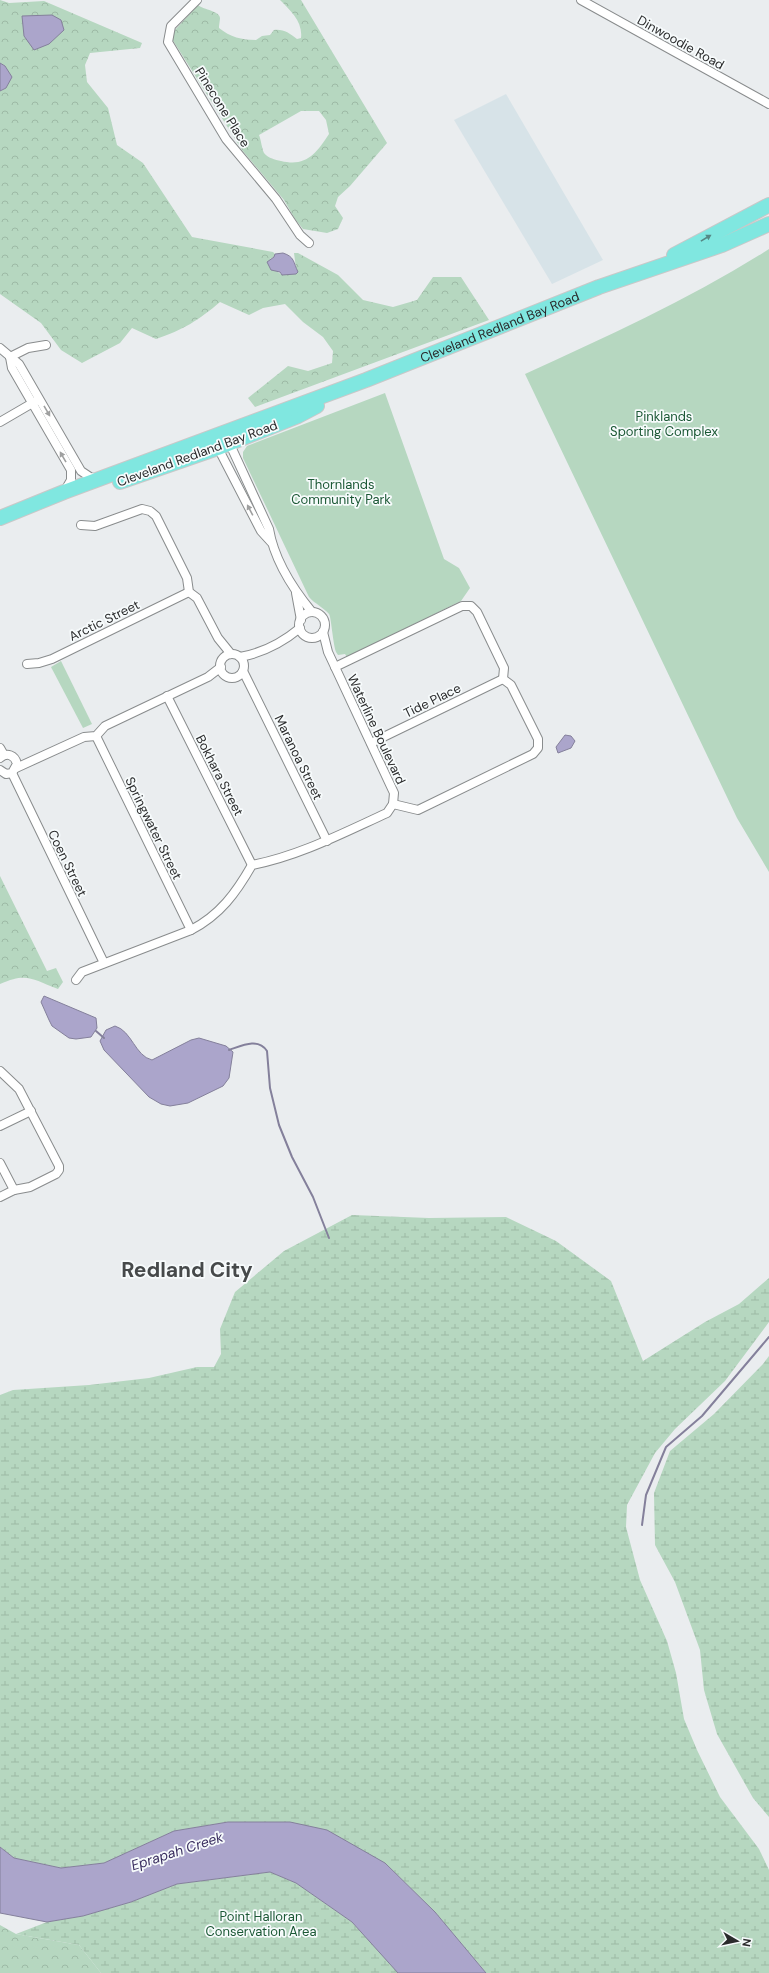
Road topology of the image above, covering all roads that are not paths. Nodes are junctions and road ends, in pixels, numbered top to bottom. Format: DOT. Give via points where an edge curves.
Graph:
graph roads {
  1 [pos="197,0"];
  2 [pos="581,0"];
  3 [pos="769,104"];
  4 [pos="767,206"];
  5 [pos="769,224"];
  6 [pos="309,243"];
  7 [pos="634,274"];
  8 [pos="46,345"];
  9 [pos="0,348"];
  10 [pos="10,357"];
  11 [pos="40,399"];
  12 [pos="32,403"];
  13 [pos="0,422"];
  14 [pos="221,440"];
  15 [pos="99,480"];
  16 [pos="64,492"];
  17 [pos="22,510"];
  18 [pos="0,518"];
  19 [pos="81,526"];
  20 [pos="271,542"];
  21 [pos="189,592"];
  22 [pos="296,592"];
  23 [pos="312,612"];
  24 [pos="300,620"];
  25 [pos="300,628"];
  26 [pos="323,632"];
  27 [pos="305,636"];
  28 [pos="218,638"];
  29 [pos="288,638"];
  30 [pos="314,638"];
  31 [pos="328,652"];
  32 [pos="231,654"];
  33 [pos="256,654"];
  34 [pos="240,657"];
  35 [pos="223,658"];
  36 [pos="27,664"];
  37 [pos="221,667"];
  38 [pos="335,667"];
  39 [pos="243,668"];
  40 [pos="208,677"];
  41 [pos="232,677"];
  42 [pos="503,679"];
  43 [pos="250,684"];
  44 [pos="167,696"];
  45 [pos="96,736"];
  46 [pos="371,743"];
  47 [pos="1,754"];
  48 [pos="13,756"];
  49 [pos="36,758"];
  50 [pos="0,770"];
  51 [pos="14,770"];
  52 [pos="393,804"];
  53 [pos="326,841"];
  54 [pos="252,865"];
  55 [pos="191,930"];
  56 [pos="104,963"];
  57 [pos="76,980"];
  58 [pos="0,1071"];
  59 [pos="31,1110"];
  60 [pos="0,1126"];
  61 [pos="0,1163"];
  62 [pos="14,1190"];
  63 [pos="0,1198"];
  1 -- 6 [label="street, Pinecone Place" via="170,26 168,42 226,139 276,199 300,235"];
  2 -- 3 [label="street, Dinwoodie Road"];
  7 -- 4 [label="highway, Cleveland Redland Bay Road, one-way"];
  5 -- 7 [label="highway, Cleveland Redland Bay Road" via="697,255"];
  7 -- 14 [label="highway, Cleveland Redland Bay Road" via="366,380 298,416"];
  8 -- 10 [label="street" via="28,348"];
  9 -- 10 [label="street"];
  10 -- 11 [label="street" via="19,364"];
  10 -- 12 [label="street" via="12,368"];
  11 -- 12 [label="street"];
  11 -- 15 [label="street, one-way" via="81,471"];
  12 -- 13 [label="street"];
  16 -- 12 [label="street, one-way" via="71,480 71,470"];
  14 -- 15 [label="highway, Cleveland Redland Bay Road"];
  14 -- 17 [label="highway, Cleveland Redland Bay Road" via="151,472 64,500"];
  20 -- 14 [label="street, one-way" via="261,531"];
  14 -- 20 [label="street" via="269,529"];
  15 -- 16 [label="highway, Cleveland Redland Bay Road"];
  16 -- 17 [label="highway, Cleveland Redland Bay Road"];
  17 -- 18 [label="highway, Cleveland Redland Bay Road"];
  19 -- 21 [label="street" via="95,526 142,509 150,511 156,516 187,578"];
  20 -- 22 [label="street"];
  21 -- 28 [label="street" via="197,598"];
  21 -- 36 [label="street, Arctic Street" via="52,659"];
  22 -- 23 [label="street"];
  22 -- 24 [label="street"];
  23 -- 24 [label="street" via="305,614"];
  23 -- 26 [label="street" via="324,621"];
  24 -- 25 [label="street"];
  25 -- 27 [label="street"];
  25 -- 29 [label="street"];
  26 -- 30 [label="street"];
  26 -- 31 [label="street, Waterline Boulevard"];
  27 -- 29 [label="street"];
  27 -- 30 [label="street"];
  28 -- 32 [label="street"];
  28 -- 35 [label="street"];
  29 -- 33 [label="street"];
  30 -- 31 [label="street, Waterline Boulevard"];
  31 -- 38 [label="street, Waterline Boulevard"];
  32 -- 34 [label="street"];
  32 -- 35 [label="street"];
  33 -- 34 [label="street"];
  33 -- 39 [label="street"];
  34 -- 39 [label="street"];
  35 -- 37 [label="street"];
  37 -- 40 [label="street"];
  37 -- 41 [label="street" via="222,671"];
  38 -- 42 [label="street" via="467,605 477,612 504,668"];
  38 -- 46 [label="street, Waterline Boulevard"];
  39 -- 41 [label="street"];
  39 -- 43 [label="street, Maranoa Street"];
  40 -- 41 [label="street"];
  40 -- 44 [label="street"];
  41 -- 43 [label="street"];
  42 -- 46 [label="street, Tide Place"];
  42 -- 52 [label="street" via="512,685 538,739 538,748 533,754 418,810"];
  43 -- 53 [label="street, Maranoa Street"];
  44 -- 45 [label="street" via="105,726"];
  44 -- 54 [label="street, Bokhara Street"];
  45 -- 49 [label="street" via="84,737 47,756"];
  45 -- 55 [label="street, Springwater Street"];
  46 -- 52 [label="street, Waterline Boulevard" via="394,792"];
  47 -- 48 [label="street"];
  48 -- 49 [label="street"];
  48 -- 51 [label="street, Coen Street" via="16,761"];
  49 -- 51 [label="street"];
  50 -- 51 [label="street" via="6,774"];
  51 -- 56 [label="street, Coen Street"];
  52 -- 53 [label="street, Waterline Boulevard" via="387,812"];
  53 -- 54 [label="street, Waterline Boulevard"];
  54 -- 55 [label="street" via="216,915"];
  55 -- 56 [label="street"];
  56 -- 57 [label="street" via="82,972"];
  58 -- 59 [label="street" via="19,1089"];
  59 -- 60 [label="street"];
  59 -- 62 [label="street" via="59,1170 30,1187"];
  61 -- 62 [label="street"];
  62 -- 63 [label="street"];
}
